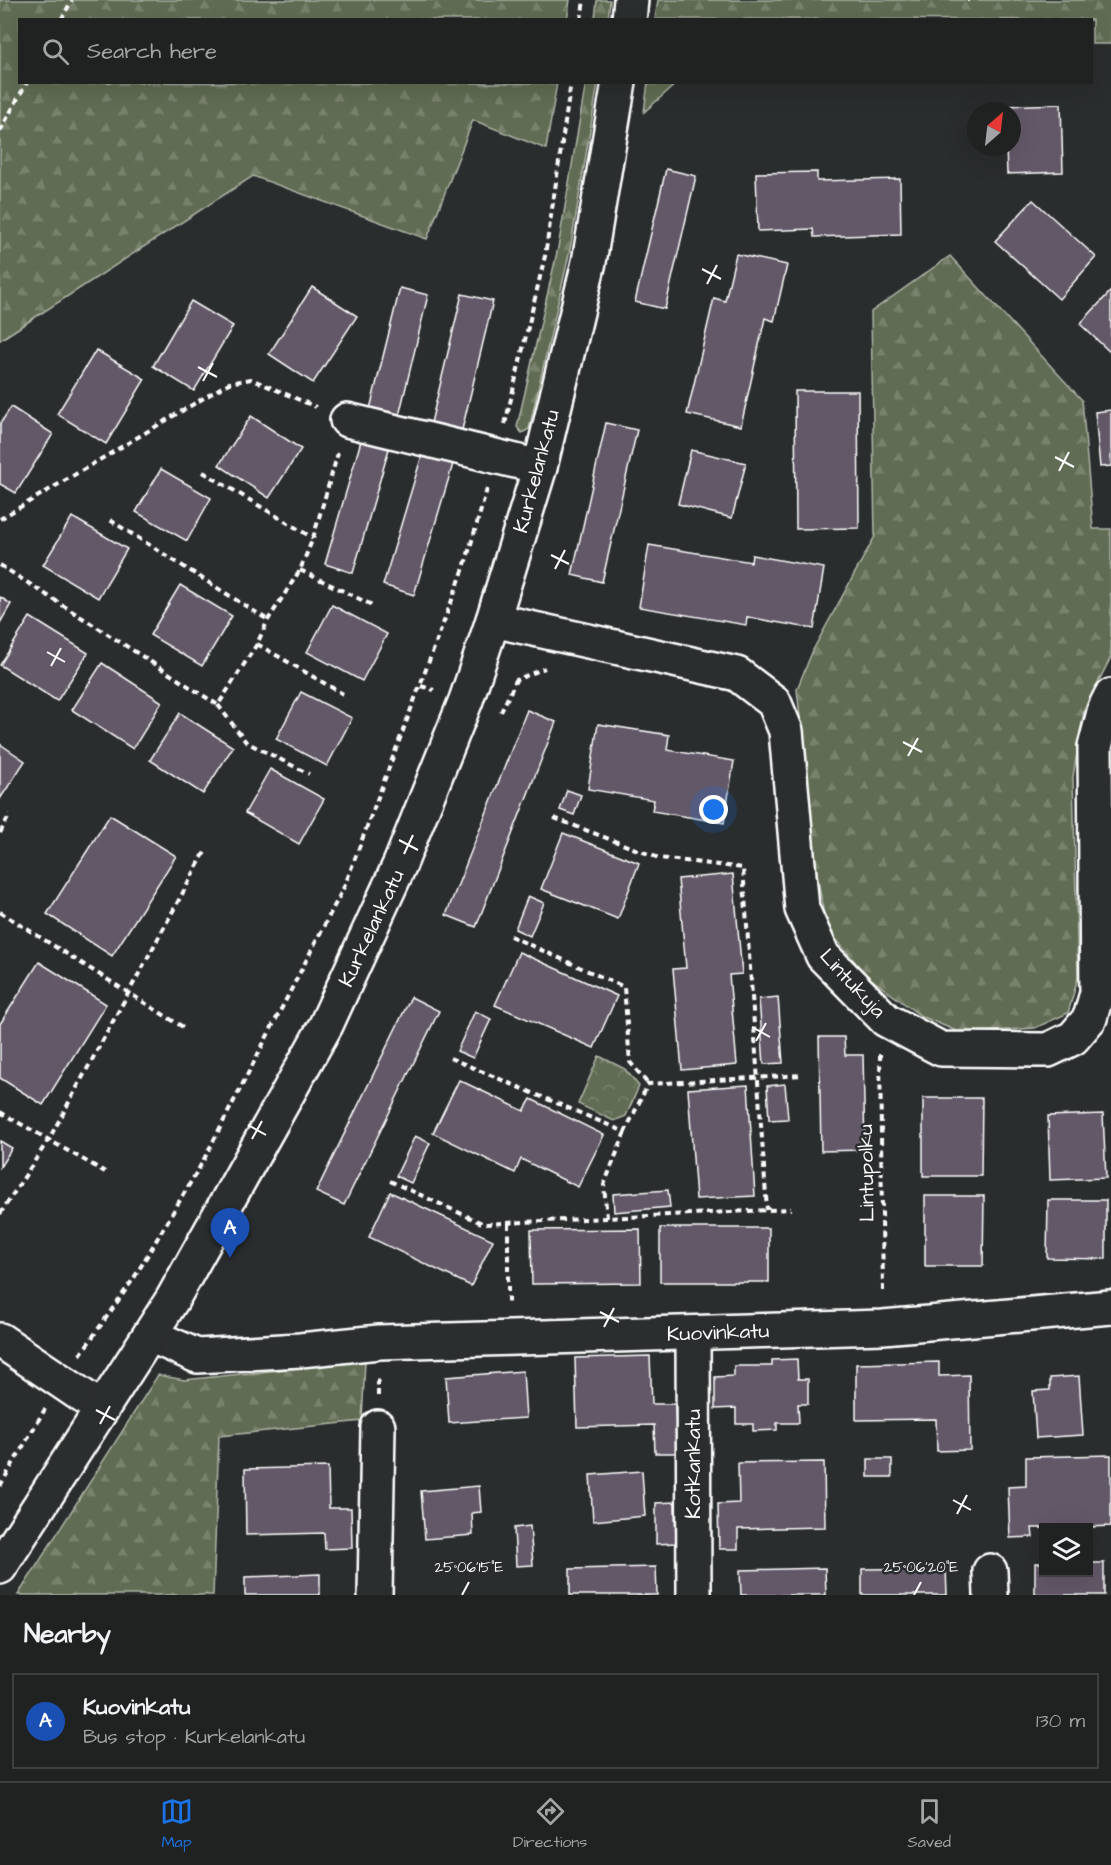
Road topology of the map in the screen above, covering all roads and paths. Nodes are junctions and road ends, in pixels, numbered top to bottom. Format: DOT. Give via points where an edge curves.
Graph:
graph roads {
  1 [pos="72,0"];
  2 [pos="584,0"];
  3 [pos="631,0"];
  4 [pos="62,18"];
  5 [pos="581,18"];
  6 [pos="629,18"];
  7 [pos="26,84"];
  8 [pos="571,84"];
  9 [pos="619,84"];
  10 [pos="0,131"];
  11 [pos="347,420"];
  12 [pos="497,457"];
  13 [pos="540,467"];
  14 [pos="202,472"];
  15 [pos="0,519"];
  16 [pos="110,520"];
  17 [pos="313,538"];
  18 [pos="0,565"];
  19 [pos="300,570"];
  20 [pos="374,606"];
  21 [pos="268,620"];
  22 [pos="493,620"];
  23 [pos="257,644"];
  24 [pos="343,694"];
  25 [pos="1111,696"];
  26 [pos="218,705"];
  27 [pos="309,774"];
  28 [pos="10,814"];
  29 [pos="554,818"];
  30 [pos="0,833"];
  31 [pos="205,852"];
  32 [pos="0,912"];
  33 [pos="510,936"];
  34 [pos="129,993"];
  35 [pos="886,1020"];
  36 [pos="183,1027"];
  37 [pos="450,1058"];
  38 [pos="803,1076"];
  39 [pos="758,1078"];
  40 [pos="648,1084"];
  41 [pos="0,1112"];
  42 [pos="625,1132"];
  43 [pos="49,1139"];
  44 [pos="105,1172"];
  45 [pos="390,1181"];
  46 [pos="791,1209"];
  47 [pos="767,1210"];
  48 [pos="0,1214"];
  49 [pos="607,1218"];
  50 [pos="508,1223"];
  51 [pos="508,1307"];
  52 [pos="1111,1307"];
  53 [pos="883,1327"];
  54 [pos="693,1333"];
  55 [pos="150,1335"];
  56 [pos="0,1340"];
  57 [pos="379,1342"];
  58 [pos="62,1381"];
  59 [pos="102,1409"];
  60 [pos="378,1426"];
  61 [pos="0,1486"];
  62 [pos="0,1567"];
  63 [pos="375,1595"];
  64 [pos="694,1595"];
  1 -- 4 [label="path"];
  2 -- 5 [label="path"];
  3 -- 6 [label="street"];
  7 -- 10 [label="path"];
  8 -- 12 [label="path" via="545,256"];
  9 -- 13 [label="street, Kurkelankatu" via="589,262"];
  11 -- 12 [label="street"];
  11 -- 15 [label="path" via="251,380 229,383"];
  11 -- 17 [label="path"];
  12 -- 13 [label="street"];
  12 -- 58 [label="path" via="464,568 345,885 202,1163 134,1278"];
  13 -- 22 [label="street, Kurkelankatu"];
  14 -- 17 [label="path"];
  16 -- 21 [label="path"];
  17 -- 19 [label="path"];
  18 -- 26 [label="path"];
  19 -- 20 [label="path"];
  19 -- 21 [label="path"];
  21 -- 23 [label="path"];
  22 -- 35 [label="street, Lintukuja" via="737,674 774,702 786,731 802,909 823,956"];
  22 -- 55 [label="street, Kurkelankatu" via="466,700 400,864 326,1025"];
  23 -- 24 [label="path"];
  23 -- 26 [label="path"];
  25 -- 35 [label="street, Lintukuja" via="1095,747 1097,993 1090,1018 1073,1038 1048,1050 941,1050"];
  26 -- 27 [label="path" via="246,742"];
  28 -- 30 [label="path"];
  29 -- 39 [label="path" via="659,858 742,868"];
  31 -- 34 [label="path"];
  32 -- 34 [label="path"];
  33 -- 40 [label="path" via="624,987 630,1062"];
  34 -- 36 [label="path"];
  34 -- 43 [label="path"];
  35 -- 53 [label="path, Lintupolku" via="880,1044"];
  37 -- 42 [label="path"];
  38 -- 39 [label="path"];
  39 -- 40 [label="path"];
  39 -- 47 [label="path"];
  40 -- 42 [label="path"];
  41 -- 43 [label="path"];
  42 -- 49 [label="path" via="604,1185"];
  43 -- 44 [label="path"];
  43 -- 48 [label="path"];
  45 -- 50 [label="path" via="484,1224"];
  46 -- 47 [label="path"];
  47 -- 49 [label="path"];
  49 -- 50 [label="path"];
  50 -- 51 [label="path"];
  52 -- 53 [label="street, Kuovinkatu"];
  53 -- 54 [label="street, Kuovinkatu"];
  54 -- 57 [label="street, Kuovinkatu"];
  54 -- 64 [label="street, Kotkankatu"];
  55 -- 57 [label="street, Kuovinkatu" via="197,1356"];
  55 -- 59 [label="street, Kurkelankatu"];
  56 -- 58 [label="street"];
  57 -- 60 [label="path"];
  58 -- 59 [label="street"];
  58 -- 61 [label="path"];
  59 -- 62 [label="street, Kurkelankatu"];
  60 -- 63 [label="street"];
}
